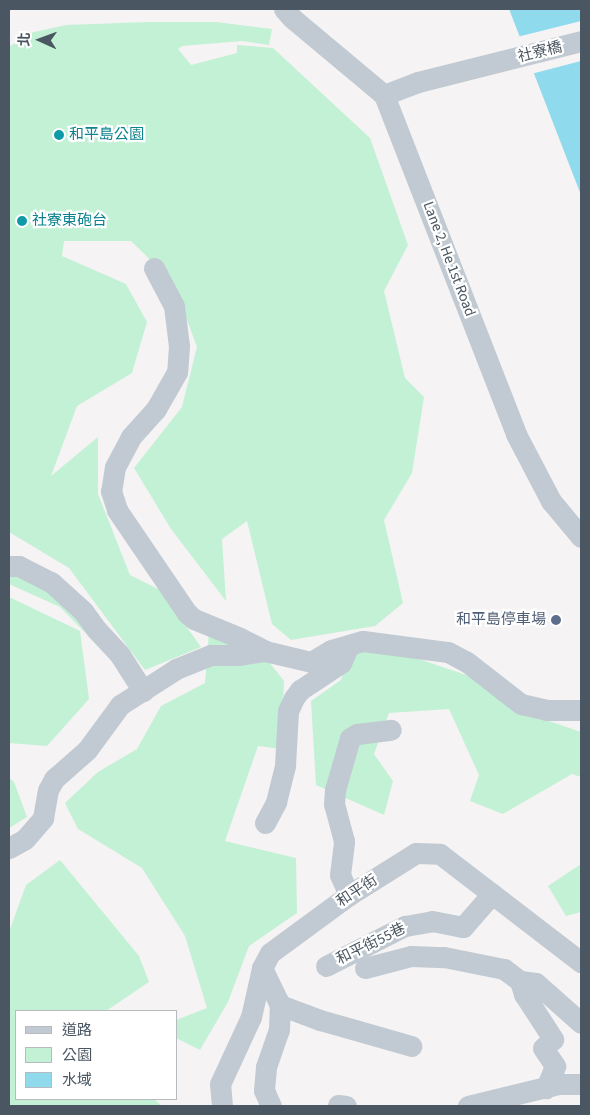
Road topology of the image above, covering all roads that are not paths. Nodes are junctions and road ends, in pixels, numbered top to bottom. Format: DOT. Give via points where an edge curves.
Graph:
graph roads {
  1 [pos="284,9"];
  2 [pos="581,41"];
  3 [pos="384,95"];
  4 [pos="154,268"];
  5 [pos="581,536"];
  6 [pos="9,566"];
  7 [pos="349,645"];
  8 [pos="265,651"];
  9 [pos="142,690"];
  10 [pos="581,710"];
  11 [pos="391,730"];
  12 [pos="265,823"];
  13 [pos="9,848"];
  14 [pos="492,894"];
  15 [pos="349,895"];
  16 [pos="581,962"];
  17 [pos="326,966"];
  18 [pos="262,968"];
  19 [pos="365,968"];
  20 [pos="520,982"];
  21 [pos="280,1005"];
  22 [pos="581,1023"];
  23 [pos="411,1046"];
  24 [pos="220,1084"];
  25 [pos="581,1084"];
  26 [pos="546,1088"];
  27 [pos="205,1106"];
  28 [pos="222,1106"];
  29 [pos="271,1106"];
  30 [pos="468,1106"];
  1 -- 3 [label="street, Lane 2, He 1st Road"];
  2 -- 3 [label="street, 社寮橋" via="418,82"];
  3 -- 5 [label="street, Lane 2, He 1st Road" via="516,434 551,501"];
  4 -- 8 [label="street" via="174,306 179,346 178,372 156,409 131,437 115,467 111,491 117,510 187,613"];
  6 -- 9 [label="street" via="19,566 51,582 83,611 120,655"];
  7 -- 8 [label="street" via="331,650 311,662"];
  7 -- 10 [label="street" via="363,641 448,652 467,662 521,704 546,710"];
  7 -- 12 [label="street" via="341,663 300,690 294,698 288,711 285,765 276,802"];
  8 -- 9 [label="street" via="211,655 176,668"];
  9 -- 13 [label="street" via="120,706 87,750 54,780 48,790 43,818 25,839"];
  11 -- 15 [label="street" via="357,734 350,738 335,790 334,804 344,841 340,875"];
  14 -- 15 [label="street, 和平街" via="440,854 416,853"];
  14 -- 16 [label="street, 和平街"];
  14 -- 17 [label="street, 和平街55巷" via="462,926 432,921 405,926"];
  15 -- 18 [label="street, 和平街" via="270,953"];
  18 -- 21 [label="street"];
  18 -- 24 [label="street, 和平街" via="251,1017"];
  19 -- 20 [label="street" via="411,956 444,957 504,969"];
  20 -- 22 [label="street" via="536,983"];
  20 -- 26 [label="street" via="524,994 553,1039 543,1048 555,1066"];
  21 -- 23 [label="street"];
  21 -- 29 [label="street" via="279,1030 266,1068 264,1090"];
  24 -- 27 [label="street, 和平街"];
  24 -- 28 [label="street"];
  25 -- 26 [label="street" via="558,1084"];
  26 -- 30 [label="street"];
}
